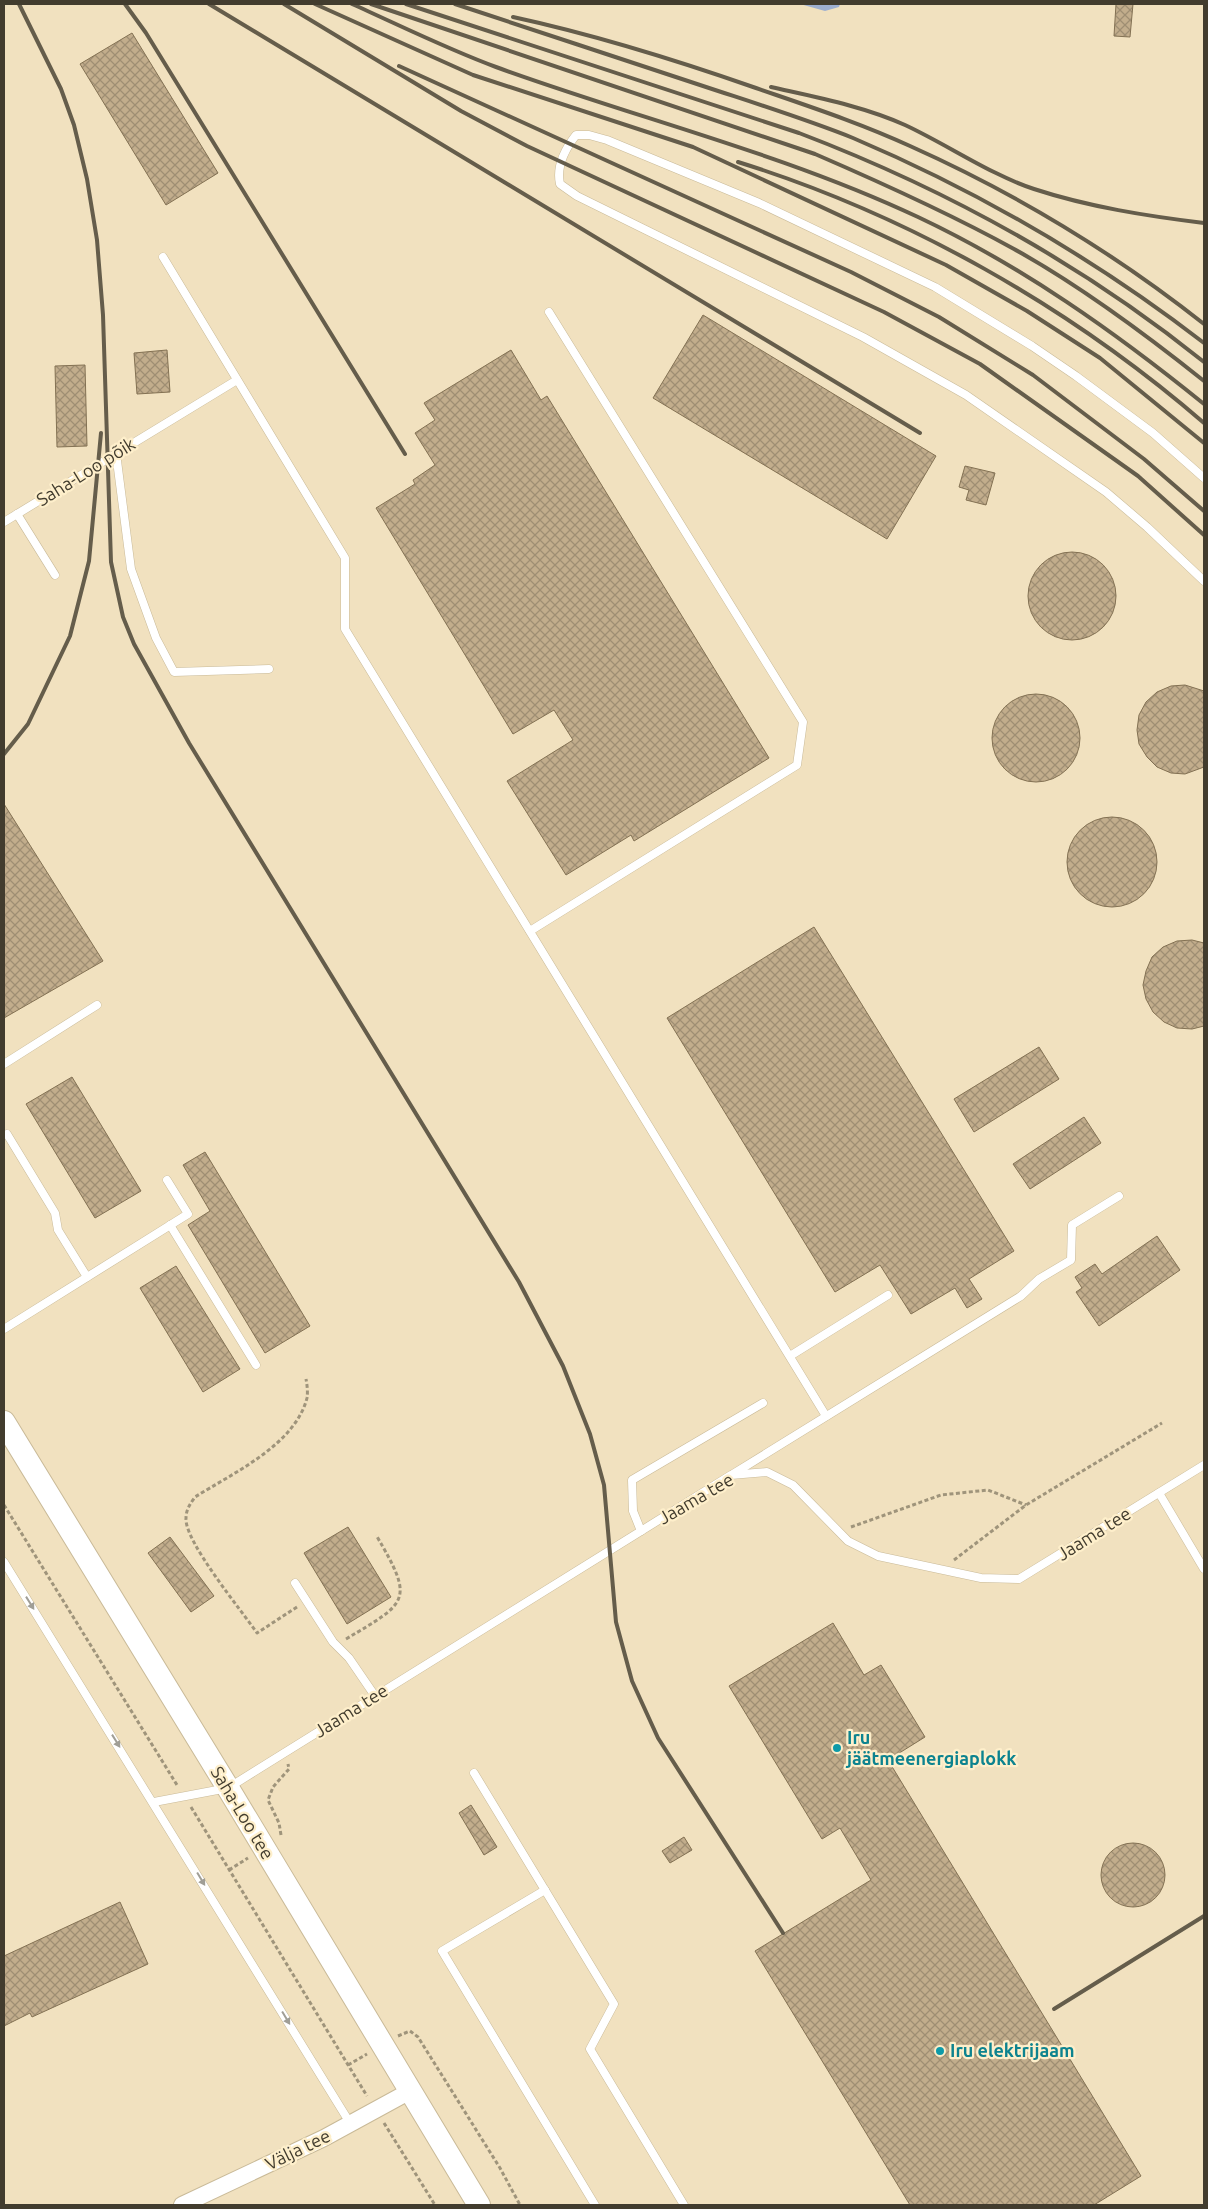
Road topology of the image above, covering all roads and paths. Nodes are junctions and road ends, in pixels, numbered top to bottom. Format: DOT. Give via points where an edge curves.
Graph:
graph roads {
  1 [pos="162,257"];
  2 [pos="549,312"];
  3 [pos="237,380"];
  4 [pos="116,453"];
  5 [pos="1204,478"];
  6 [pos="17,514"];
  7 [pos="4,522"];
  8 [pos="54,575"];
  9 [pos="1204,581"];
  10 [pos="270,669"];
  11 [pos="530,931"];
  12 [pos="97,1005"];
  13 [pos="4,1064"];
  14 [pos="6,1134"];
  15 [pos="167,1180"];
  16 [pos="1120,1196"];
  17 [pos="170,1225"];
  18 [pos="87,1277"];
  19 [pos="888,1295"];
  20 [pos="4,1329"];
  21 [pos="790,1356"];
  22 [pos="256,1365"];
  23 [pos="306,1379"];
  24 [pos="763,1403"];
  25 [pos="826,1416"];
  26 [pos="1162,1423"];
  27 [pos="6,1430"];
  28 [pos="1204,1465"];
  29 [pos="731,1475"];
  30 [pos="1159,1493"];
  31 [pos="1026,1505"];
  32 [pos="641,1531"];
  33 [pos="838,1531"];
  34 [pos="376,1536"];
  35 [pos="4,1562"];
  36 [pos="1204,1569"];
  37 [pos="942,1570"];
  38 [pos="295,1583"];
  39 [pos="306,1601"];
  40 [pos="337,1645"];
  41 [pos="375,1696"];
  42 [pos="474,1773"];
  43 [pos="228,1788"];
  44 [pos="154,1802"];
  45 [pos="545,1890"];
  46 [pos="384,2045"];
  47 [pos="348,2065"];
  48 [pos="412,2090"];
  49 [pos="376,2110"];
  50 [pos="350,2123"];
  51 [pos="182,2205"];
  52 [pos="434,2205"];
  53 [pos="479,2205"];
  54 [pos="520,2205"];
  55 [pos="595,2205"];
  56 [pos="684,2205"];
  1 -- 3 [label="lane"];
  2 -- 11 [label="lane" via="803,722 797,765"];
  3 -- 4 [label="lane, Saha-Loo põik"];
  3 -- 11 [label="lane" via="345,558 345,629"];
  4 -- 6 [label="lane, Saha-Loo põik"];
  4 -- 10 [label="lane" via="131,569 156,638 174,672"];
  5 -- 9 [label="lane" via="1153,433 1076,376 935,287 759,203 607,140 576,135 569,143 558,172 560,184 577,196 863,337 966,395 1106,492"];
  6 -- 7 [label="lane, Saha-Loo põik"];
  6 -- 8 [label="lane"];
  11 -- 21 [label="lane"];
  12 -- 13 [label="lane"];
  14 -- 18 [label="lane" via="55,1212 58,1230"];
  15 -- 17 [label="lane" via="188,1214"];
  16 -- 25 [label="lane" via="1072,1225 1071,1260 1039,1279 1021,1296"];
  17 -- 18 [label="lane"];
  17 -- 22 [label="lane"];
  18 -- 20 [label="lane"];
  19 -- 21 [label="lane"];
  21 -- 25 [label="lane"];
  23 -- 39 [label="path" via="307,1397 296,1422 282,1440 195,1498 189,1504 185,1520 195,1546 257,1633"];
  24 -- 32 [label="lane" via="632,1480 633,1511"];
  25 -- 29 [label="lane"];
  26 -- 31 [label="path"];
  27 -- 43 [label="main road, Saha-Loo tee"];
  28 -- 30 [label="lane, Jaama tee"];
  29 -- 32 [label="lane, Jaama tee"];
  29 -- 33 [label="lane, Jaama tee" via="767,1472 793,1485"];
  30 -- 36 [label="lane"];
  30 -- 37 [label="lane, Jaama tee" via="1019,1579 981,1578"];
  31 -- 33 [label="path" via="988,1490 941,1495"];
  31 -- 37 [label="path"];
  32 -- 41 [label="lane, Jaama tee"];
  33 -- 37 [label="lane, Jaama tee" via="848,1541 878,1556"];
  34 -- 40 [label="path" via="392,1563 402,1595 382,1617"];
  35 -- 44 [label="lane, one-way"];
  38 -- 39 [label="lane"];
  39 -- 40 [label="lane"];
  40 -- 41 [label="lane"];
  41 -- 43 [label="lane, Jaama tee"];
  42 -- 45 [label="lane"];
  43 -- 44 [label="lane"];
  43 -- 46 [label="main road, Saha-Loo tee"];
  44 -- 50 [label="lane, one-way"];
  45 -- 55 [label="lane" via="442,1951"];
  45 -- 56 [label="lane" via="614,2004 590,2049"];
  46 -- 47 [label="path"];
  46 -- 48 [label="main road, Saha-Loo tee"];
  46 -- 54 [label="path" via="404,2033 416,2033"];
  48 -- 49 [label="street, Välja tee"];
  48 -- 53 [label="main road, Saha-Loo tee"];
  49 -- 50 [label="street, Välja tee"];
  49 -- 52 [label="path"];
  50 -- 51 [label="street, Välja tee"];
}
